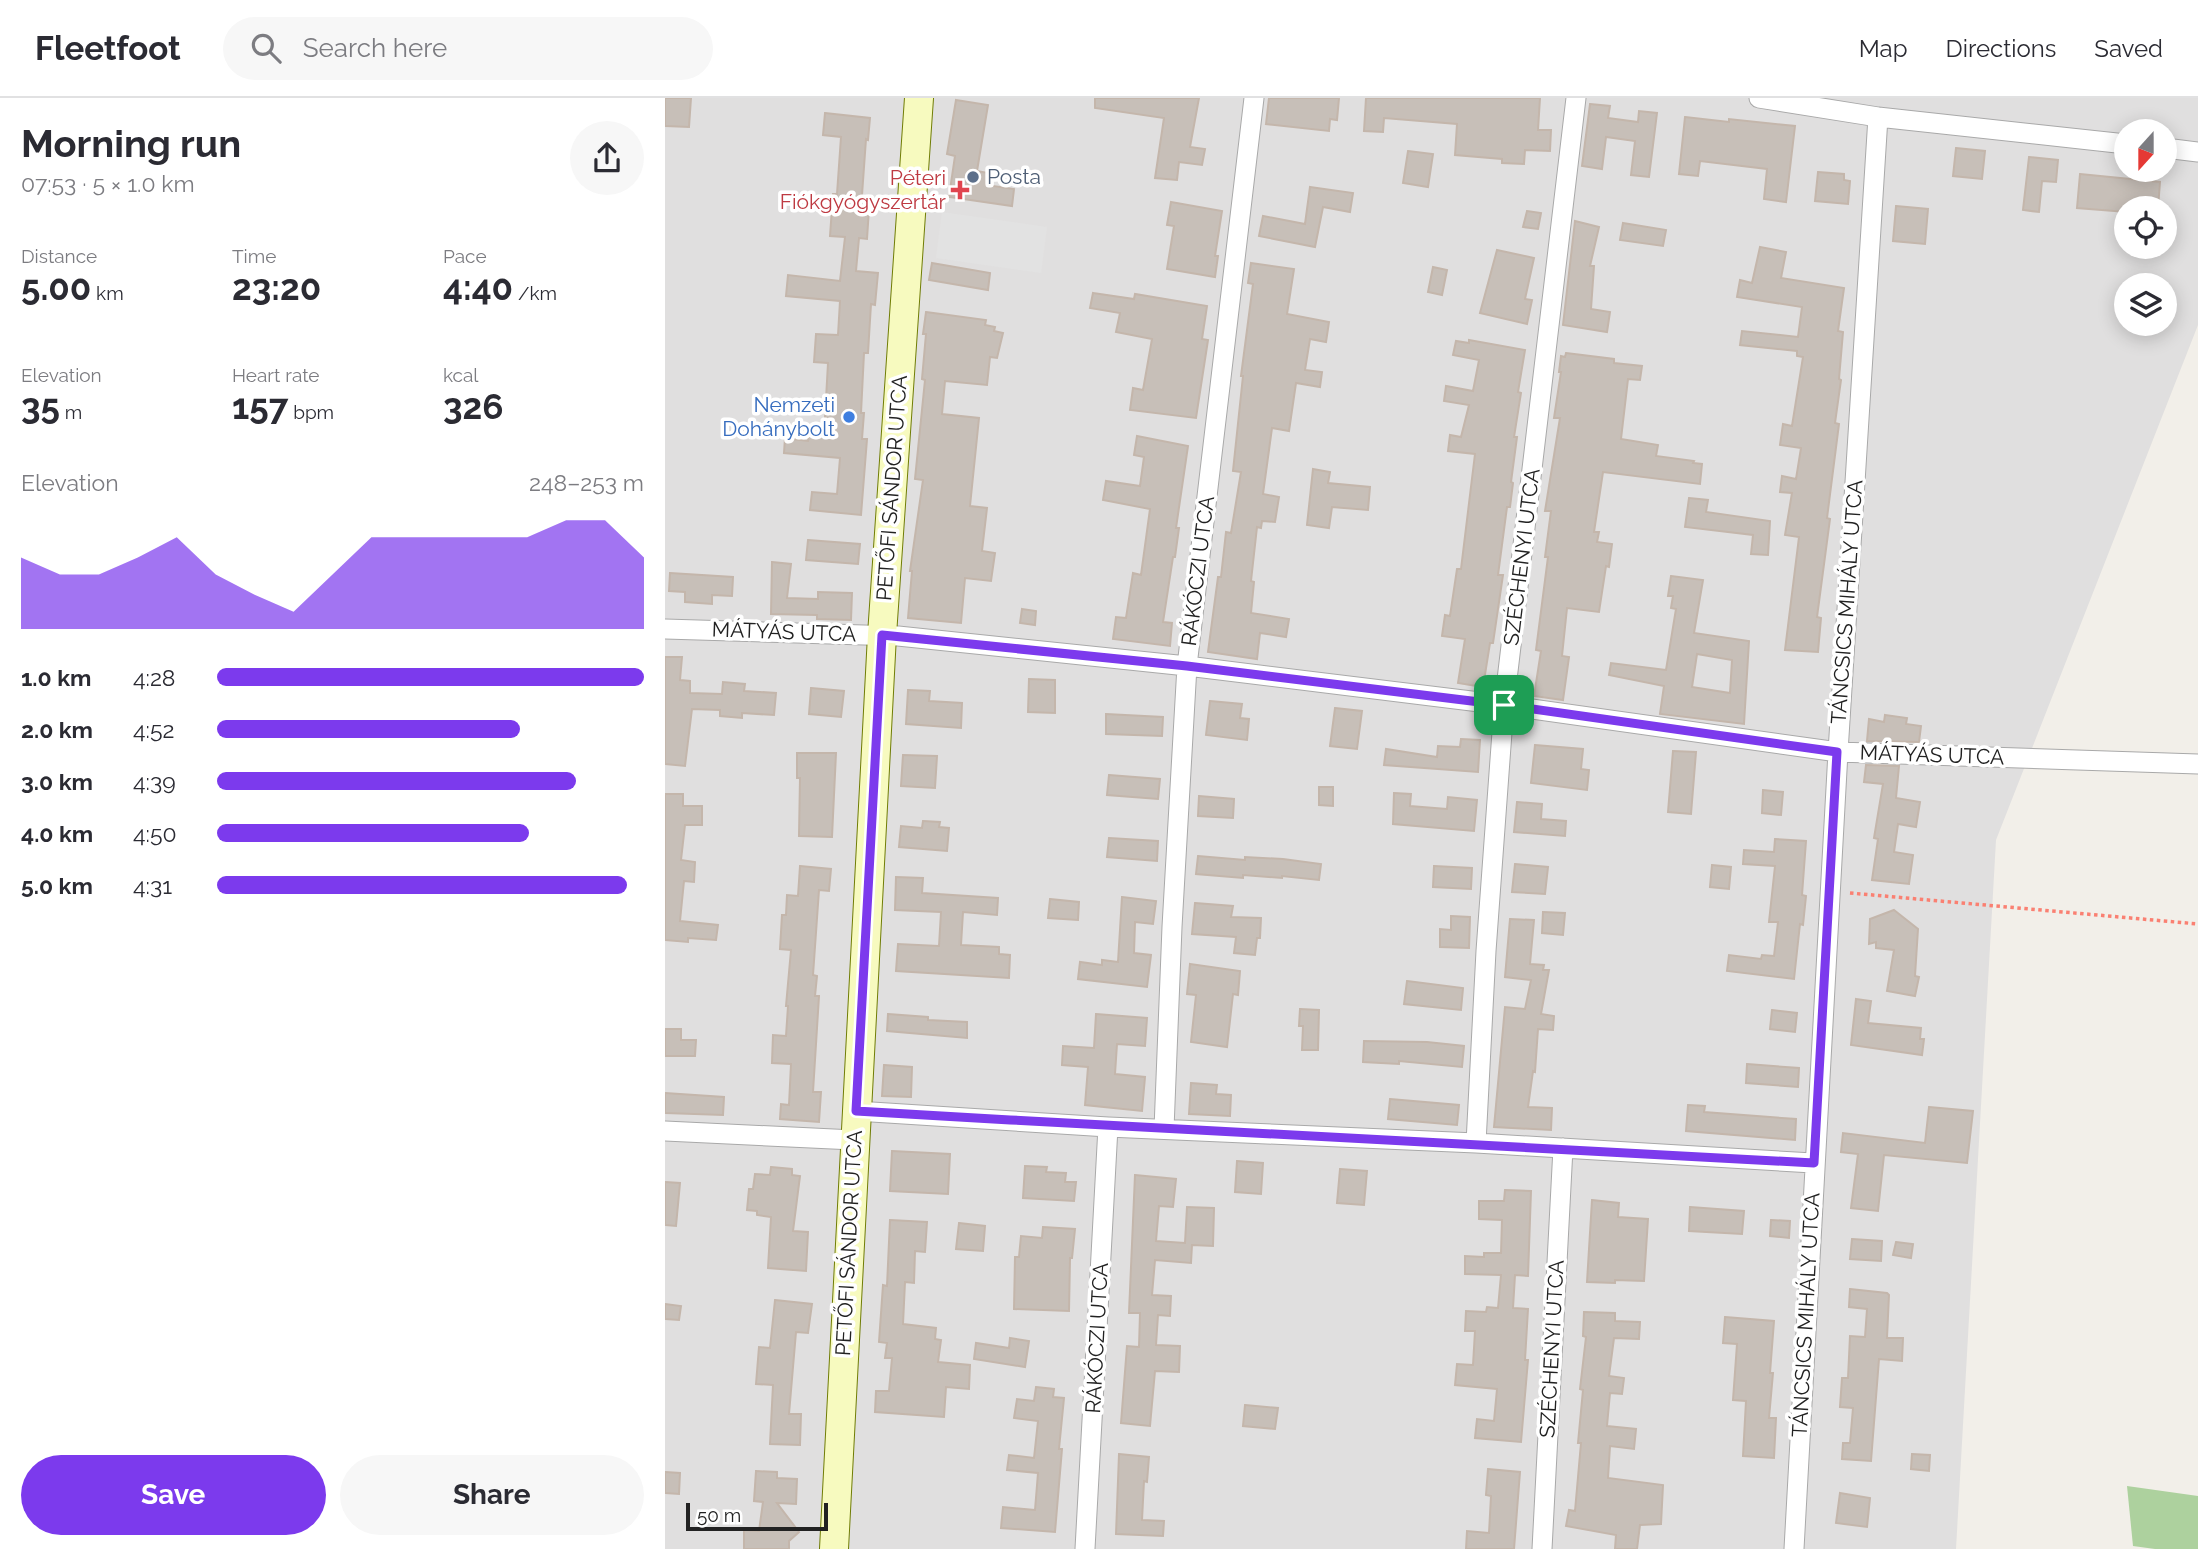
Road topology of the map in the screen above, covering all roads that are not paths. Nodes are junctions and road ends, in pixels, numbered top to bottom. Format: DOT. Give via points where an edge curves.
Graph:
graph roads {
  1 [pos="919,98"];
  2 [pos="1254,98"];
  3 [pos="1576,98"];
  4 [pos="1759,98"];
  5 [pos="1878,117"];
  6 [pos="2114,143"];
  7 [pos="2177,149"];
  8 [pos="2198,152"];
  9 [pos="665,629"];
  10 [pos="882,635"];
  11 [pos="1187,666"];
  12 [pos="1504,705"];
  13 [pos="1837,752"];
  14 [pos="2198,764"];
  15 [pos="856,1111"];
  16 [pos="1108,1127"];
  17 [pos="1164,1129"];
  18 [pos="665,1131"];
  19 [pos="854,1140"];
  20 [pos="1476,1143"];
  21 [pos="1563,1148"];
  22 [pos="1814,1163"];
  23 [pos="834,1549"];
  24 [pos="1085,1549"];
  25 [pos="1542,1549"];
  26 [pos="1794,1549"];
  1 -- 10 [label="main road, PETŐFI SÁNDOR UTCA"];
  2 -- 11 [label="street, RÁKÓCZI UTCA"];
  3 -- 12 [label="street, SZÉCHENYI UTCA"];
  4 -- 5 [label="street"];
  5 -- 6 [label="street"];
  5 -- 13 [label="street, TÁNCSICS MIHÁLY UTCA"];
  7 -- 8 [label="street"];
  9 -- 10 [label="street, MÁTYÁS UTCA"];
  10 -- 11 [label="street, MÁTYÁS UTCA"];
  10 -- 15 [label="main road, PETŐFI SÁNDOR UTCA"];
  11 -- 12 [label="street, MÁTYÁS UTCA"];
  11 -- 17 [label="street, RÁKÓCZI UTCA"];
  12 -- 13 [label="street, MÁTYÁS UTCA"];
  12 -- 20 [label="street, SZÉCHENYI UTCA"];
  13 -- 14 [label="street, MÁTYÁS UTCA"];
  13 -- 22 [label="street, TÁNCSICS MIHÁLY UTCA"];
  15 -- 16 [label="street"];
  15 -- 19 [label="main road, PETŐFI SÁNDOR UTCA"];
  16 -- 17 [label="street"];
  16 -- 24 [label="street, RÁKÓCZI UTCA"];
  17 -- 20 [label="street"];
  18 -- 19 [label="street"];
  19 -- 23 [label="main road, PETŐFI SÁNDOR UTCA"];
  20 -- 21 [label="street"];
  21 -- 22 [label="street"];
  21 -- 25 [label="street, SZÉCHENYI UTCA"];
  22 -- 26 [label="street, TÁNCSICS MIHÁLY UTCA"];
}
